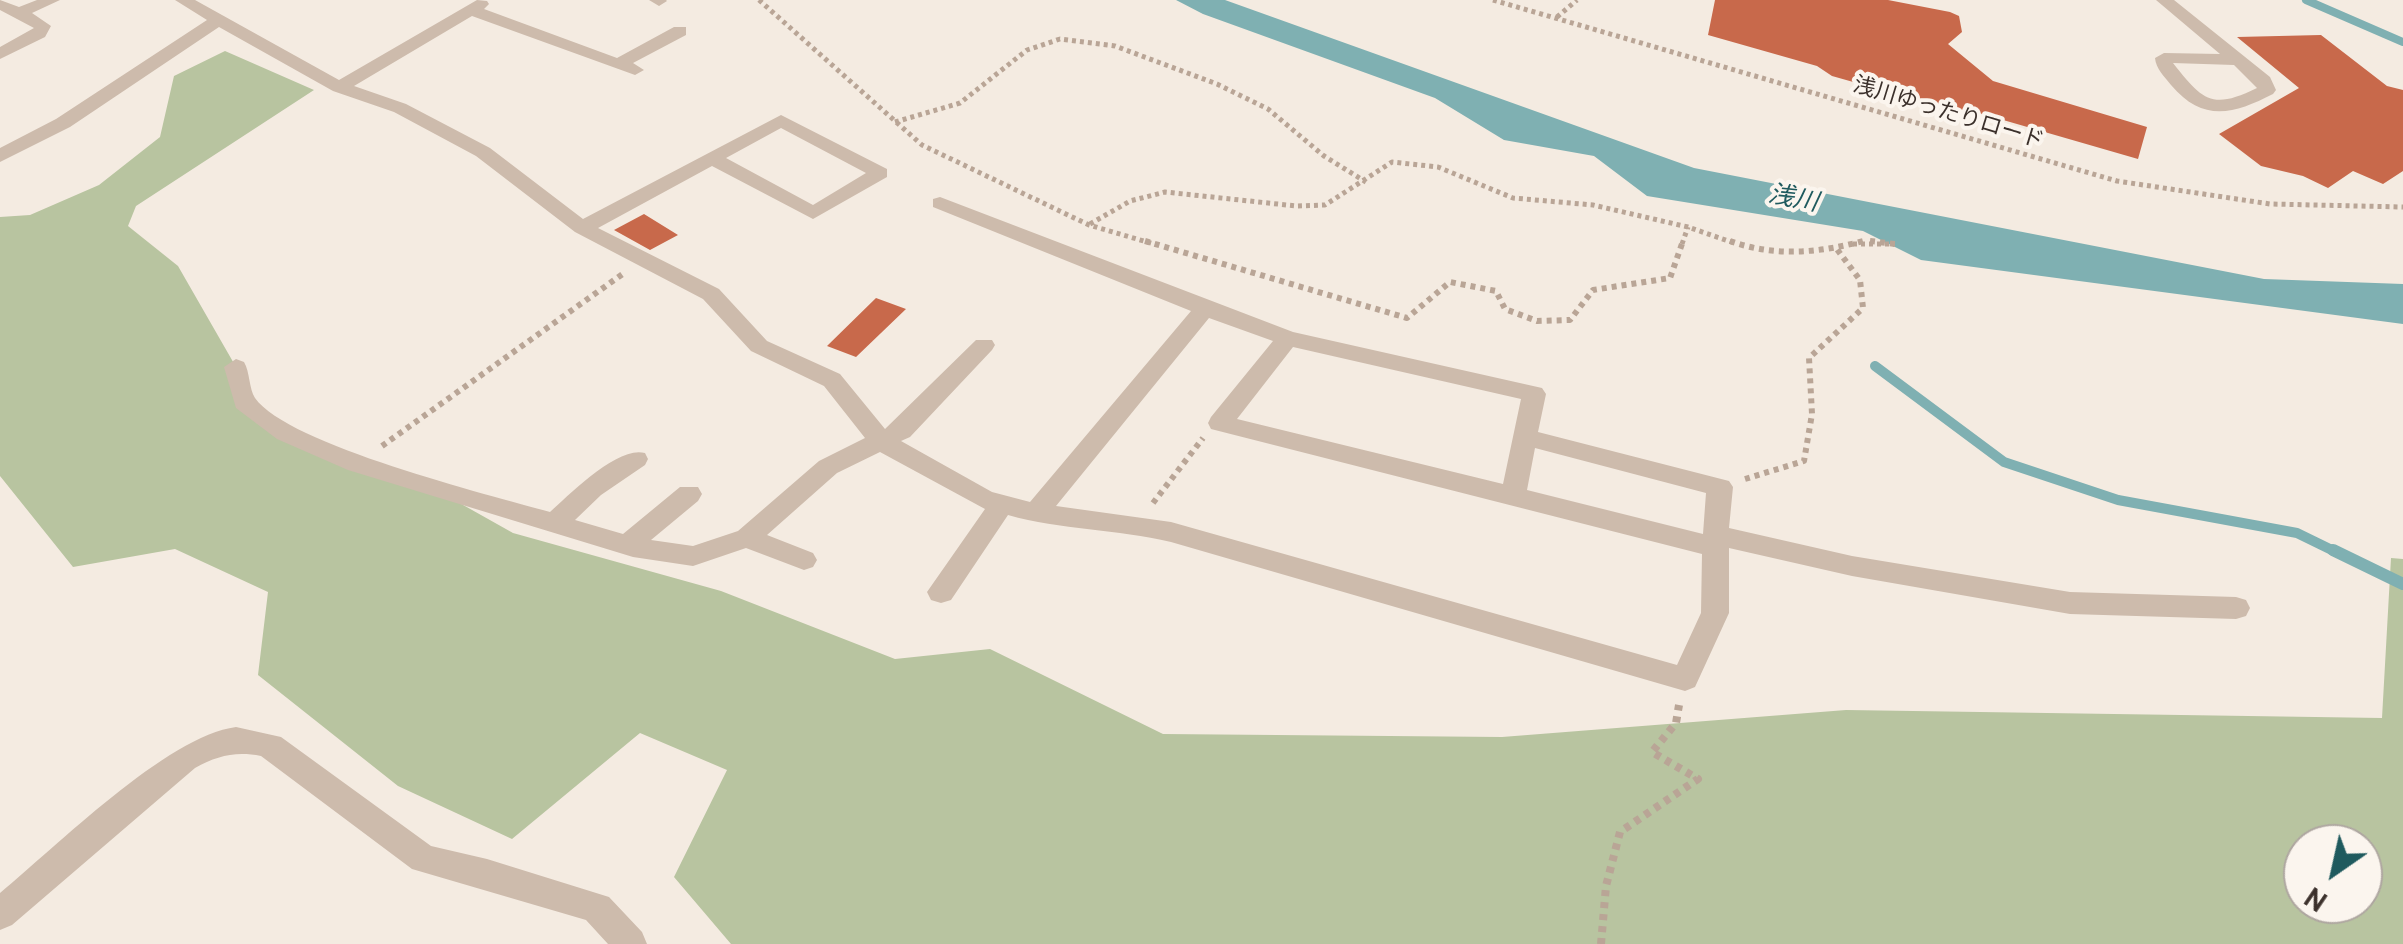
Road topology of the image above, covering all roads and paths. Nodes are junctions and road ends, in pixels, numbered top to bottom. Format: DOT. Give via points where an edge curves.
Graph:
graph roads {
  1 [pos="52,0"];
  2 [pos="220,0"];
  3 [pos="488,0"];
  4 [pos="759,0"];
  5 [pos="1493,0"];
  6 [pos="1577,0"];
  7 [pos="2164,0"];
  8 [pos="0,3"];
  9 [pos="190,4"];
  10 [pos="470,10"];
  11 [pos="20,12"];
  12 [pos="1556,18"];
  13 [pos="217,21"];
  14 [pos="680,31"];
  15 [pos="0,54"];
  16 [pos="2238,60"];
  17 [pos="339,87"];
  18 [pos="895,122"];
  19 [pos="0,156"];
  20 [pos="712,158"];
  21 [pos="1366,182"];
  22 [pos="940,204"];
  23 [pos="2403,207"];
  24 [pos="1089,225"];
  25 [pos="1688,227"];
  26 [pos="582,228"];
  27 [pos="1895,244"];
  28 [pos="1836,248"];
  29 [pos="643,260"];
  30 [pos="1205,309"];
  31 [pos="1288,338"];
  32 [pos="984,345"];
  33 [pos="236,367"];
  34 [pos="1220,423"];
  35 [pos="1526,437"];
  36 [pos="882,442"];
  37 [pos="636,460"];
  38 [pos="357,464"];
  39 [pos="1720,487"];
  40 [pos="689,494"];
  41 [pos="1512,494"];
  42 [pos="1002,504"];
  43 [pos="1035,512"];
  44 [pos="554,524"];
  45 [pos="1136,524"];
  46 [pos="747,538"];
  47 [pos="1716,541"];
  48 [pos="627,545"];
  49 [pos="804,560"];
  50 [pos="941,592"];
  51 [pos="2236,608"];
  52 [pos="1685,679"];
  53 [pos="0,914"];
  54 [pos="630,944"];
  55 [pos="1601,944"];
  1 -- 11 [label="street"];
  2 -- 9 [label="street"];
  3 -- 10 [label="street"];
  4 -- 18 [label="path"];
  5 -- 12 [label="path, 浅川ゆったりロード"];
  6 -- 12 [label="path"];
  7 -- 16 [label="street"];
  8 -- 11 [label="street"];
  9 -- 13 [label="street"];
  10 -- 14 [label="street" via="627,66"];
  10 -- 17 [label="street"];
  11 -- 15 [label="street" via="43,26"];
  12 -- 23 [label="path, 浅川ゆったりロード" via="2117,181 2254,203"];
  13 -- 17 [label="street"];
  13 -- 19 [label="street" via="63,123"];
  16 -- 16 [label="street" via="2267,90 2216,109 2191,99 2163,63"];
  17 -- 26 [label="street" via="400,108 483,152"];
  18 -- 21 [label="path" via="960,102 1027,50 1060,39 1116,46 1268,109"];
  18 -- 24 [label="path" via="939,154"];
  20 -- 20 [label="street" via="813,213 880,173 780,121"];
  20 -- 26 [label="street"];
  21 -- 24 [label="path" via="1325,205 1165,192 1130,201"];
  21 -- 25 [label="path" via="1392,162 1438,168 1513,198 1594,205"];
  22 -- 30 [label="street"];
  24 -- 25 [label="path" via="1407,318 1450,282 1496,291 1505,309 1536,321 1570,320 1593,290 1670,278"];
  25 -- 28 [label="path" via="1758,252"];
  26 -- 29 [label="street"];
  27 -- 28 [label="path" via="1865,241"];
  28 -- 39 [label="path" via="1860,280 1862,308 1809,358 1812,414 1804,461"];
  29 -- 36 [label="street" via="711,294 759,346 832,380"];
  29 -- 38 [label="path"];
  30 -- 31 [label="street"];
  30 -- 43 [label="street"];
  31 -- 34 [label="street"];
  31 -- 35 [label="street" via="1534,394"];
  32 -- 36 [label="street"];
  33 -- 38 [label="street" via="244,402 286,434"];
  34 -- 41 [label="street"];
  34 -- 45 [label="path"];
  35 -- 39 [label="street"];
  35 -- 41 [label="street"];
  36 -- 42 [label="street"];
  36 -- 46 [label="street" via="828,466"];
  37 -- 44 [label="street"];
  38 -- 44 [label="street"];
  39 -- 47 [label="street"];
  40 -- 48 [label="street"];
  41 -- 47 [label="street"];
  42 -- 43 [label="street"];
  42 -- 50 [label="street"];
  43 -- 45 [label="street"];
  44 -- 48 [label="street"];
  45 -- 52 [label="street"];
  46 -- 48 [label="street" via="693,556"];
  46 -- 49 [label="street"];
  47 -- 51 [label="street" via="2070,602"];
  47 -- 52 [label="street" via="1715,613"];
  52 -- 55 [label="path" via="1676,722 1652,752 1698,778 1620,832"];
  53 -- 54 [label="street" via="184,760 214,742 247,738 270,746 423,859 597,908"];
}
